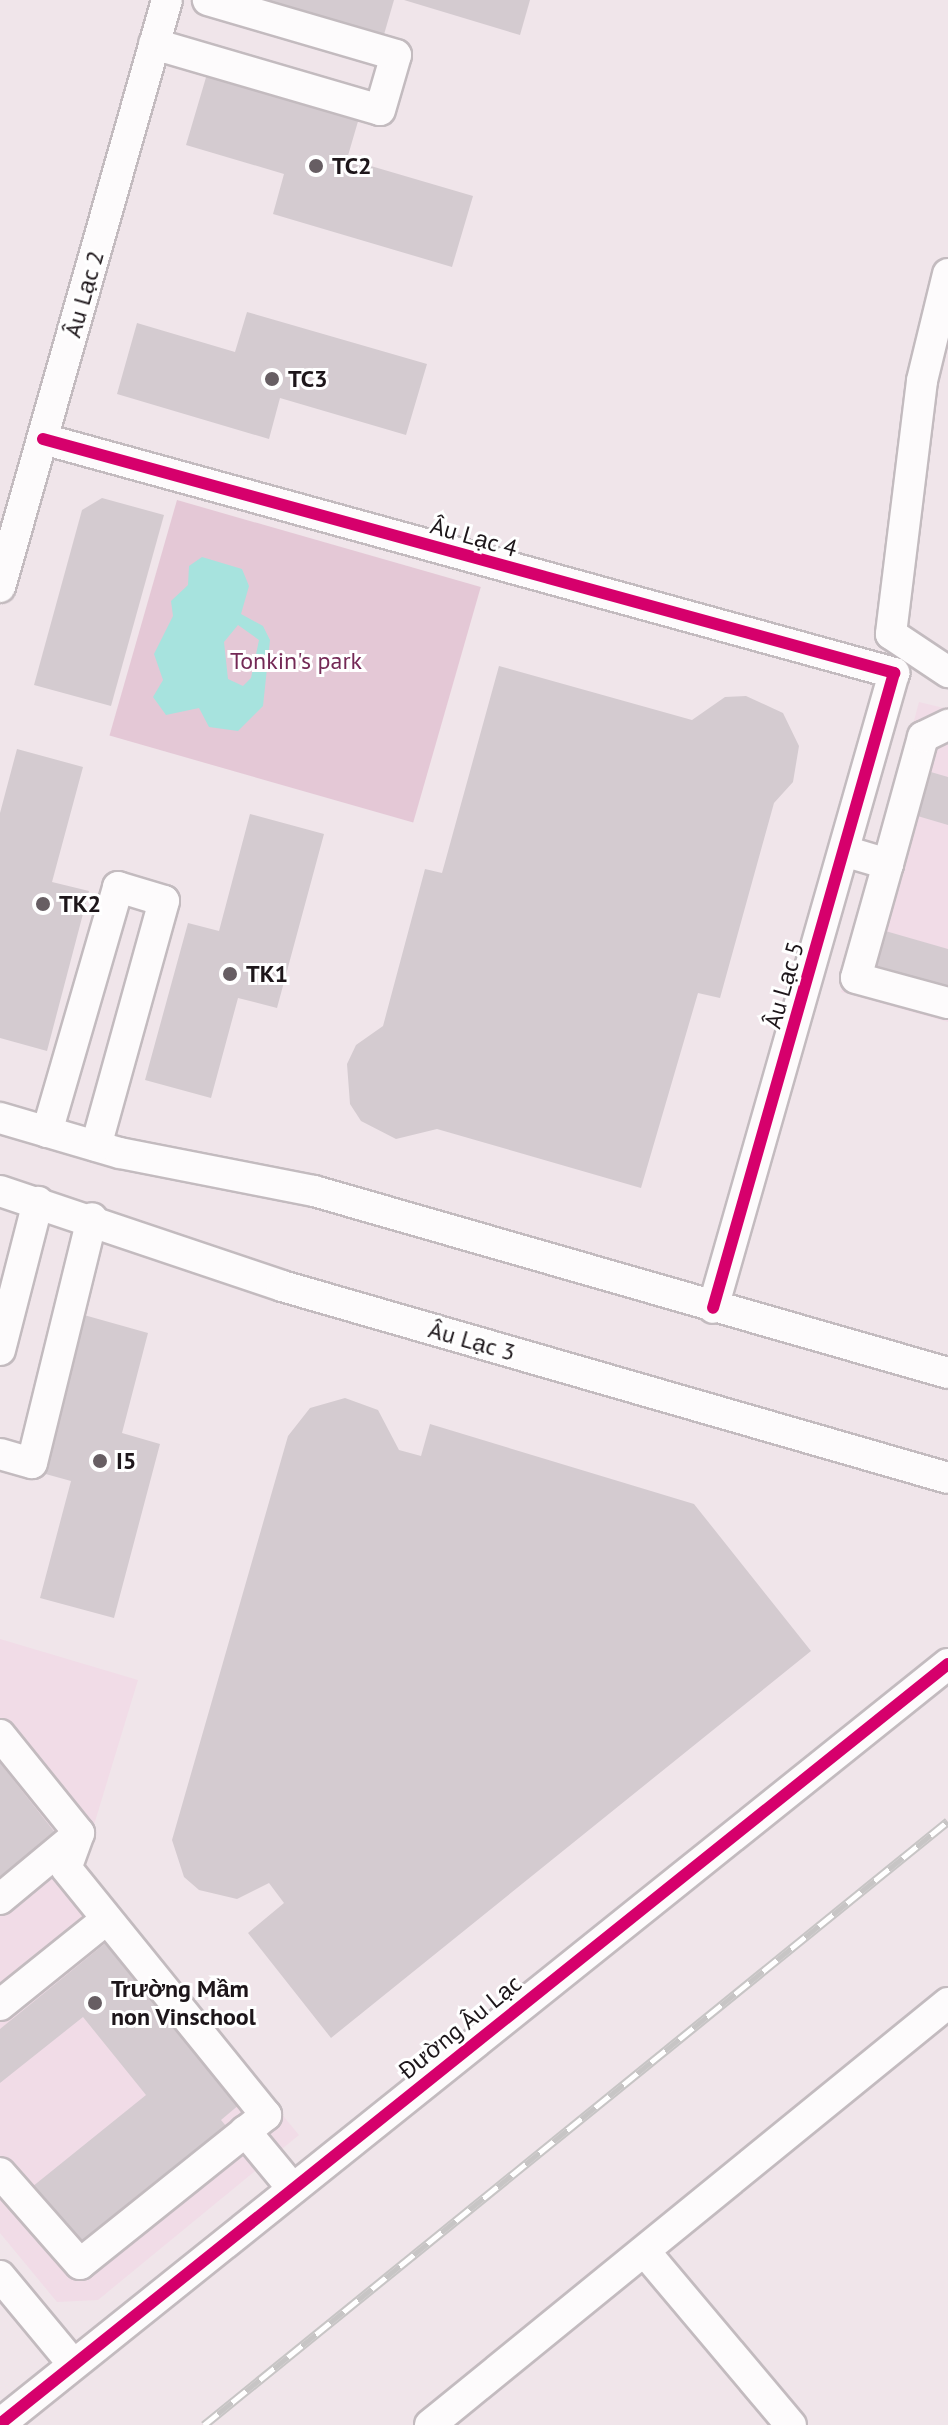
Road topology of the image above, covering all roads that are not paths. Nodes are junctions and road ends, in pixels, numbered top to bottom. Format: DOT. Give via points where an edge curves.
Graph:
graph roads {
  1 [pos="167,0"];
  2 [pos="208,0"];
  3 [pos="154,44"];
  4 [pos="948,274"];
  5 [pos="935,384"];
  6 [pos="43,439"];
  7 [pos="0,587"];
  8 [pos="948,672"];
  9 [pos="894,673"];
  10 [pos="948,725"];
  11 [pos="844,851"];
  12 [pos="888,864"];
  13 [pos="948,1003"];
  14 [pos="0,1118"];
  15 [pos="47,1132"];
  16 [pos="96,1146"];
  17 [pos="0,1191"];
  18 [pos="38,1202"];
  19 [pos="92,1218"];
  20 [pos="713,1308"];
  21 [pos="0,1350"];
  22 [pos="948,1373"];
  23 [pos="0,1454"];
  24 [pos="948,1478"];
  25 [pos="948,1664"];
  26 [pos="0,1735"];
  27 [pos="79,1833"];
  28 [pos="0,1899"];
  29 [pos="107,1919"];
  30 [pos="948,2003"];
  31 [pos="0,2005"];
  32 [pos="245,2131"];
  33 [pos="0,2173"];
  34 [pos="293,2189"];
  35 [pos="646,2253"];
  36 [pos="0,2276"];
  37 [pos="73,2364"];
  38 [pos="0,2424"];
  39 [pos="430,2425"];
  40 [pos="791,2425"];
  1 -- 3 [label="street, Âu Lạc 2"];
  2 -- 3 [label="street" via="396,55 380,110"];
  3 -- 6 [label="street, Âu Lạc 2"];
  4 -- 5 [label="street"];
  5 -- 8 [label="street" via="891,634"];
  6 -- 7 [label="street, Âu Lạc 2"];
  6 -- 9 [label="street, Âu Lạc 4"];
  9 -- 11 [label="street, Âu Lạc 5"];
  10 -- 12 [label="street" via="923,737"];
  11 -- 12 [label="street"];
  11 -- 20 [label="street, Âu Lạc 5"];
  12 -- 13 [label="street" via="856,978"];
  14 -- 15 [label="street"];
  15 -- 16 [label="street"];
  15 -- 16 [label="street" via="118,887 164,901"];
  16 -- 20 [label="street" via="314,1191"];
  17 -- 18 [label="street, Âu Lạc 3"];
  18 -- 19 [label="street, Âu Lạc 3"];
  18 -- 21 [label="street"];
  19 -- 23 [label="street" via="32,1463"];
  19 -- 24 [label="street, Âu Lạc 3" via="282,1286"];
  20 -- 22 [label="street"];
  25 -- 34 [label="street, Đường Âu Lạc"];
  26 -- 27 [label="street"];
  27 -- 28 [label="street"];
  27 -- 29 [label="street" via="66,1868"];
  29 -- 31 [label="street"];
  29 -- 32 [label="street" via="266,2115"];
  30 -- 35 [label="street"];
  32 -- 33 [label="street" via="80,2264"];
  32 -- 34 [label="street"];
  34 -- 37 [label="street, Đường Âu Lạc"];
  35 -- 39 [label="street"];
  35 -- 40 [label="street"];
  36 -- 37 [label="street"];
  37 -- 38 [label="street, Đường Âu Lạc"];
}
